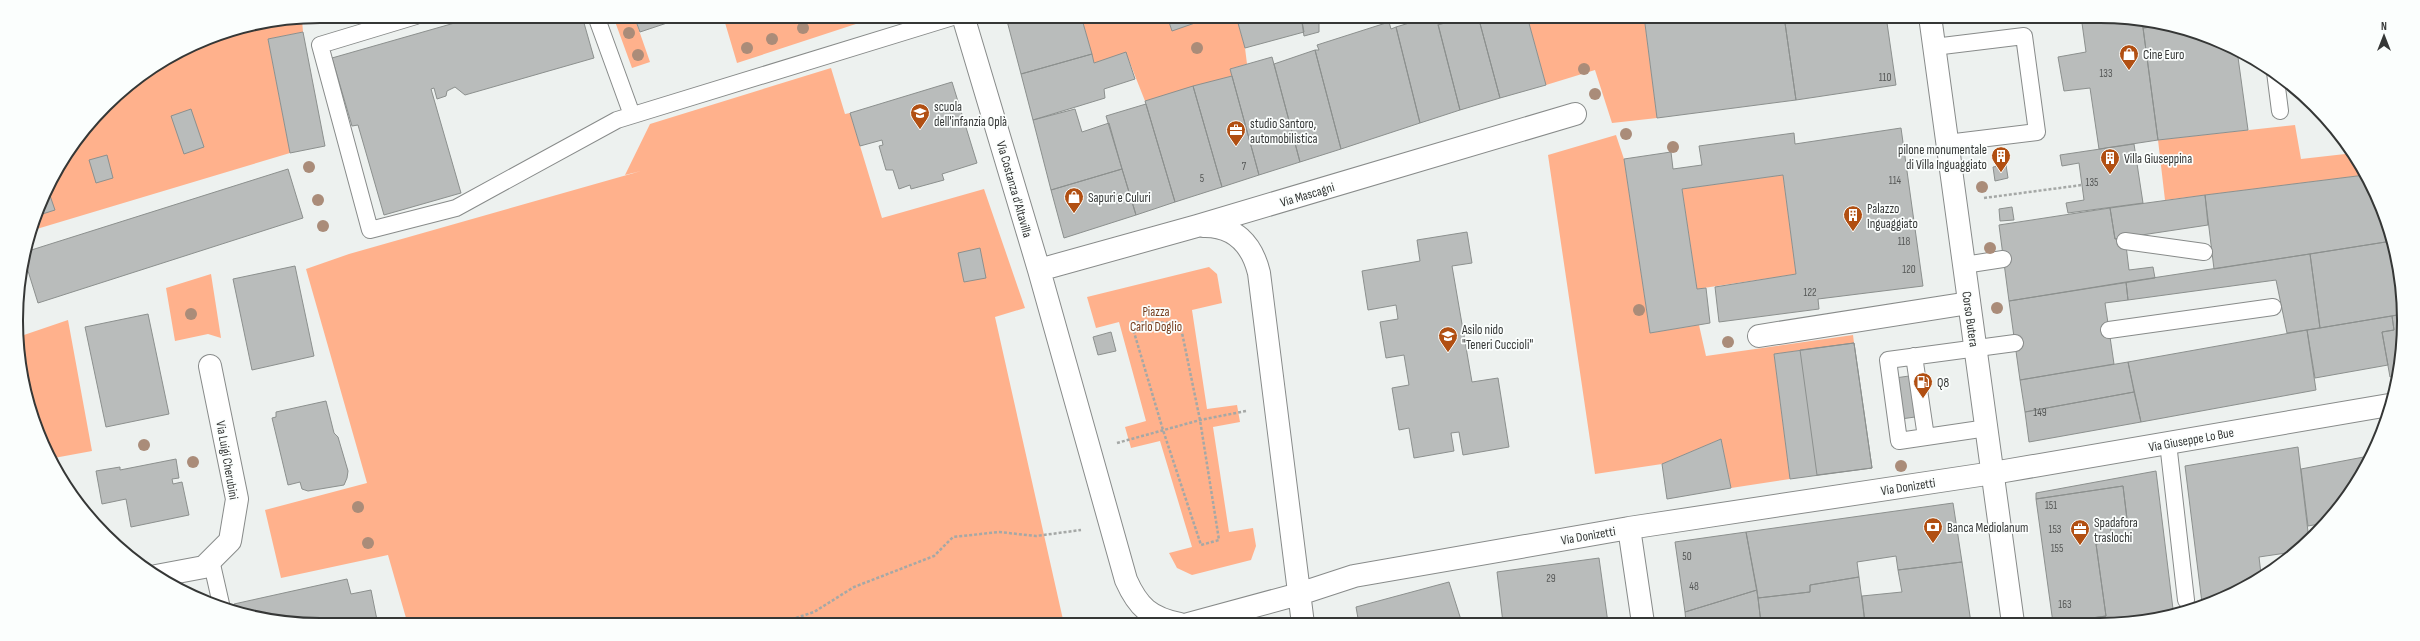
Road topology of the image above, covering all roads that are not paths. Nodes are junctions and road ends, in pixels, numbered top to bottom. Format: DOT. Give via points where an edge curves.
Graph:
graph roads {
  1 [pos="393,23"];
  2 [pos="599,23"];
  3 [pos="933,23"];
  4 [pos="966,23"];
  5 [pos="1931,23"];
  6 [pos="1934,47"];
  7 [pos="2275,80"];
  8 [pos="2280,111"];
  9 [pos="1575,114"];
  10 [pos="632,116"];
  11 [pos="1947,143"];
  12 [pos="1197,226"];
  13 [pos="2125,241"];
  14 [pos="2204,252"];
  15 [pos="2003,259"];
  16 [pos="1964,264"];
  17 [pos="1039,270"];
  18 [pos="1969,303"];
  19 [pos="2273,307"];
  20 [pos="2109,330"];
  21 [pos="1759,336"];
  22 [pos="2015,342"];
  23 [pos="1975,347"];
  24 [pos="1914,356"];
  25 [pos="210,366"];
  26 [pos="2384,406"];
  27 [pos="1987,428"];
  28 [pos="1926,437"];
  29 [pos="2168,443"];
  30 [pos="1993,473"];
  31 [pos="1629,528"];
  32 [pos="211,560"];
  33 [pos="166,574"];
  34 [pos="1299,594"];
  35 [pos="220,600"];
  36 [pos="2186,600"];
  37 [pos="1162,618"];
  38 [pos="1210,618"];
  39 [pos="1302,618"];
  40 [pos="1642,618"];
  41 [pos="2012,618"];
  1 -- 10 [label="lane" via="320,45 370,230 456,208 617,120"];
  2 -- 10 [label="lane"];
  3 -- 10 [label="lane"];
  4 -- 17 [label="street, Via Costanza d'Altavilla"];
  5 -- 6 [label="street, Corso Butera"];
  6 -- 11 [label="street, Corso Butera"];
  6 -- 11 [label="lane" via="2024,36 2037,132"];
  7 -- 8 [label="lane"];
  9 -- 12 [label="street, Via Mascagni"];
  11 -- 16 [label="street, Corso Butera"];
  12 -- 17 [label="street, Via Mascagni"];
  12 -- 34 [label="street" via="1214,226 1231,231 1245,242 1255,256"];
  13 -- 14 [label="lane"];
  15 -- 16 [label="lane"];
  16 -- 18 [label="street, Corso Butera"];
  17 -- 37 [label="street, Via Costanza d'Altavilla" via="1126,580 1134,598 1147,612"];
  18 -- 21 [label="street"];
  18 -- 23 [label="street, Corso Butera"];
  19 -- 20 [label="lane"];
  22 -- 23 [label="lane"];
  23 -- 24 [label="lane"];
  23 -- 27 [label="street, Corso Butera"];
  24 -- 28 [label="lane"];
  24 -- 28 [label="lane" via="1888,360 1898,434 1900,441"];
  25 -- 32 [label="street, Via Luigi Cherubini" via="237,499 230,541"];
  26 -- 29 [label="street, Via Giuseppe Lo Bue"];
  27 -- 28 [label="lane"];
  27 -- 30 [label="street, Corso Butera"];
  29 -- 30 [label="street, Via Giuseppe Lo Bue"];
  29 -- 36 [label="lane"];
  30 -- 31 [label="street, Via Donizetti"];
  30 -- 41 [label="street, Corso Butera"];
  31 -- 34 [label="street, Via Donizetti" via="1354,576"];
  31 -- 40 [label="street"];
  32 -- 33 [label="street, Via Luigi Cherubini" via="204,567"];
  32 -- 35 [label="lane"];
  34 -- 38 [label="street, Via Donizetti"];
  34 -- 39 [label="street"];
}
